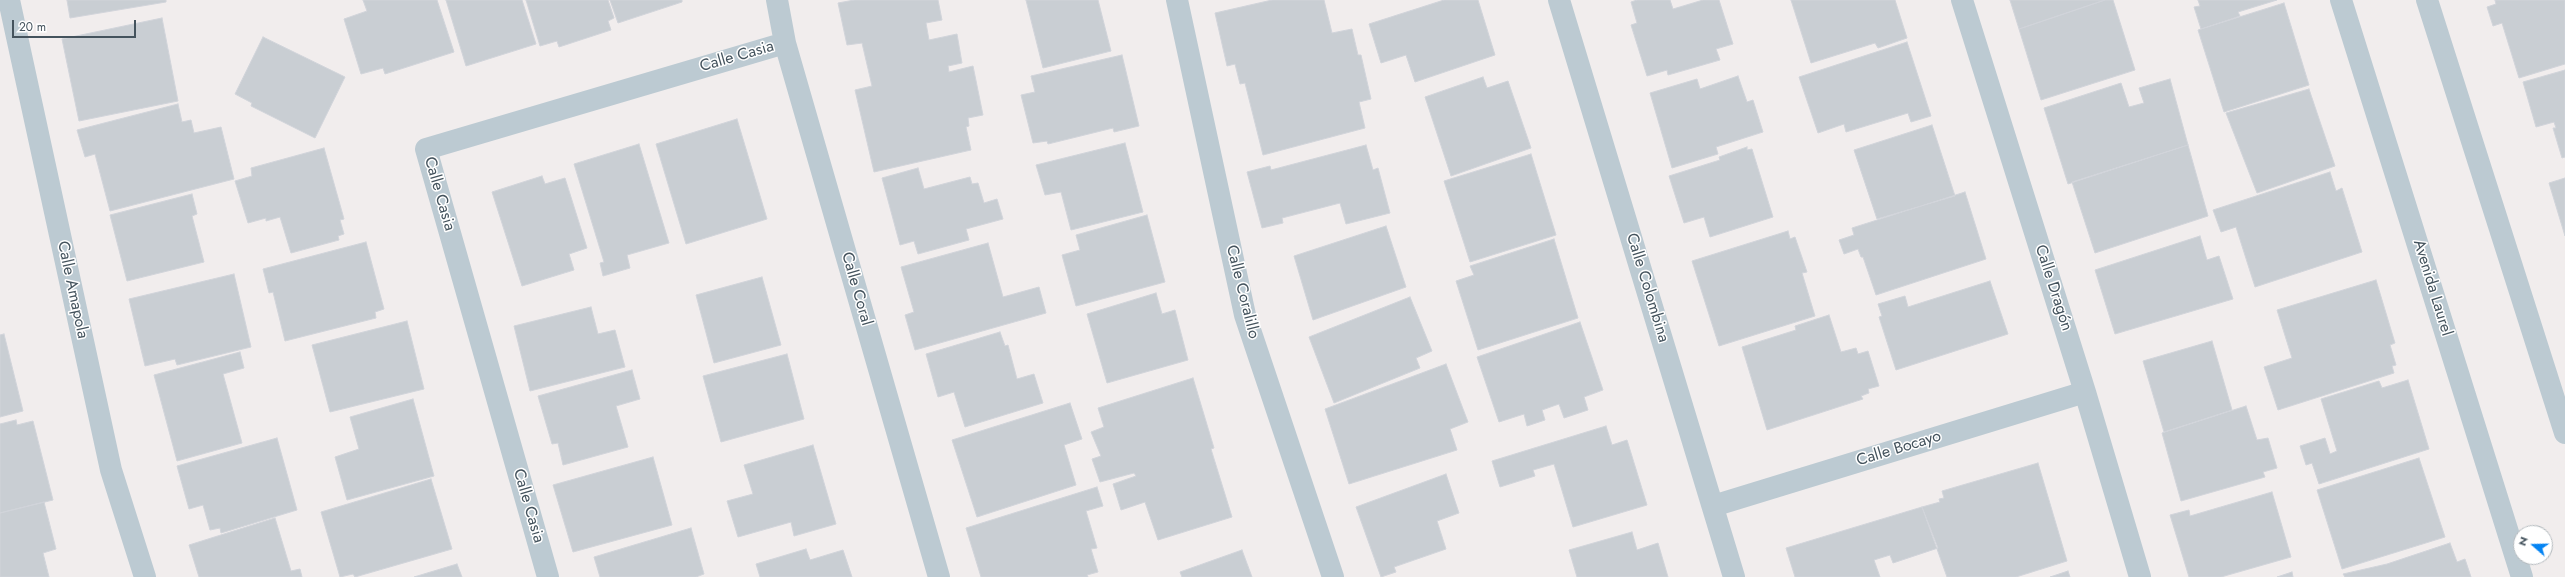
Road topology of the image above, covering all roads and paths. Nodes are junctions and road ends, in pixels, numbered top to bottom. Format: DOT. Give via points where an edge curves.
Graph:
graph roads {
  1 [pos="9,0"];
  2 [pos="777,0"];
  3 [pos="1177,0"];
  4 [pos="1559,0"];
  5 [pos="1962,0"];
  6 [pos="2341,0"];
  7 [pos="2427,0"];
  8 [pos="785,43"];
  9 [pos="2085,392"];
  10 [pos="2565,433"];
  11 [pos="1713,506"];
  12 [pos="145,577"];
  13 [pos="548,577"];
  14 [pos="939,577"];
  15 [pos="1333,577"];
  16 [pos="1734,577"];
  17 [pos="2140,577"];
  18 [pos="2522,577"];
  1 -- 12 [label="street, Calle Amapola" via="111,470"];
  2 -- 8 [label="street, Calle Coral"];
  3 -- 15 [label="street, Calle Coralillo" via="1245,315"];
  4 -- 11 [label="street, Calle Colombina"];
  5 -- 9 [label="street, Calle Dragón"];
  6 -- 18 [label="street, Avenida Laurel"];
  7 -- 10 [label="street"];
  8 -- 13 [label="street, Calle Casia" via="426,149"];
  8 -- 14 [label="street, Calle Coral"];
  9 -- 11 [label="street, Calle Bocayo"];
  9 -- 17 [label="street, Calle Dragón"];
  11 -- 16 [label="street, Calle Colombina"];
}
